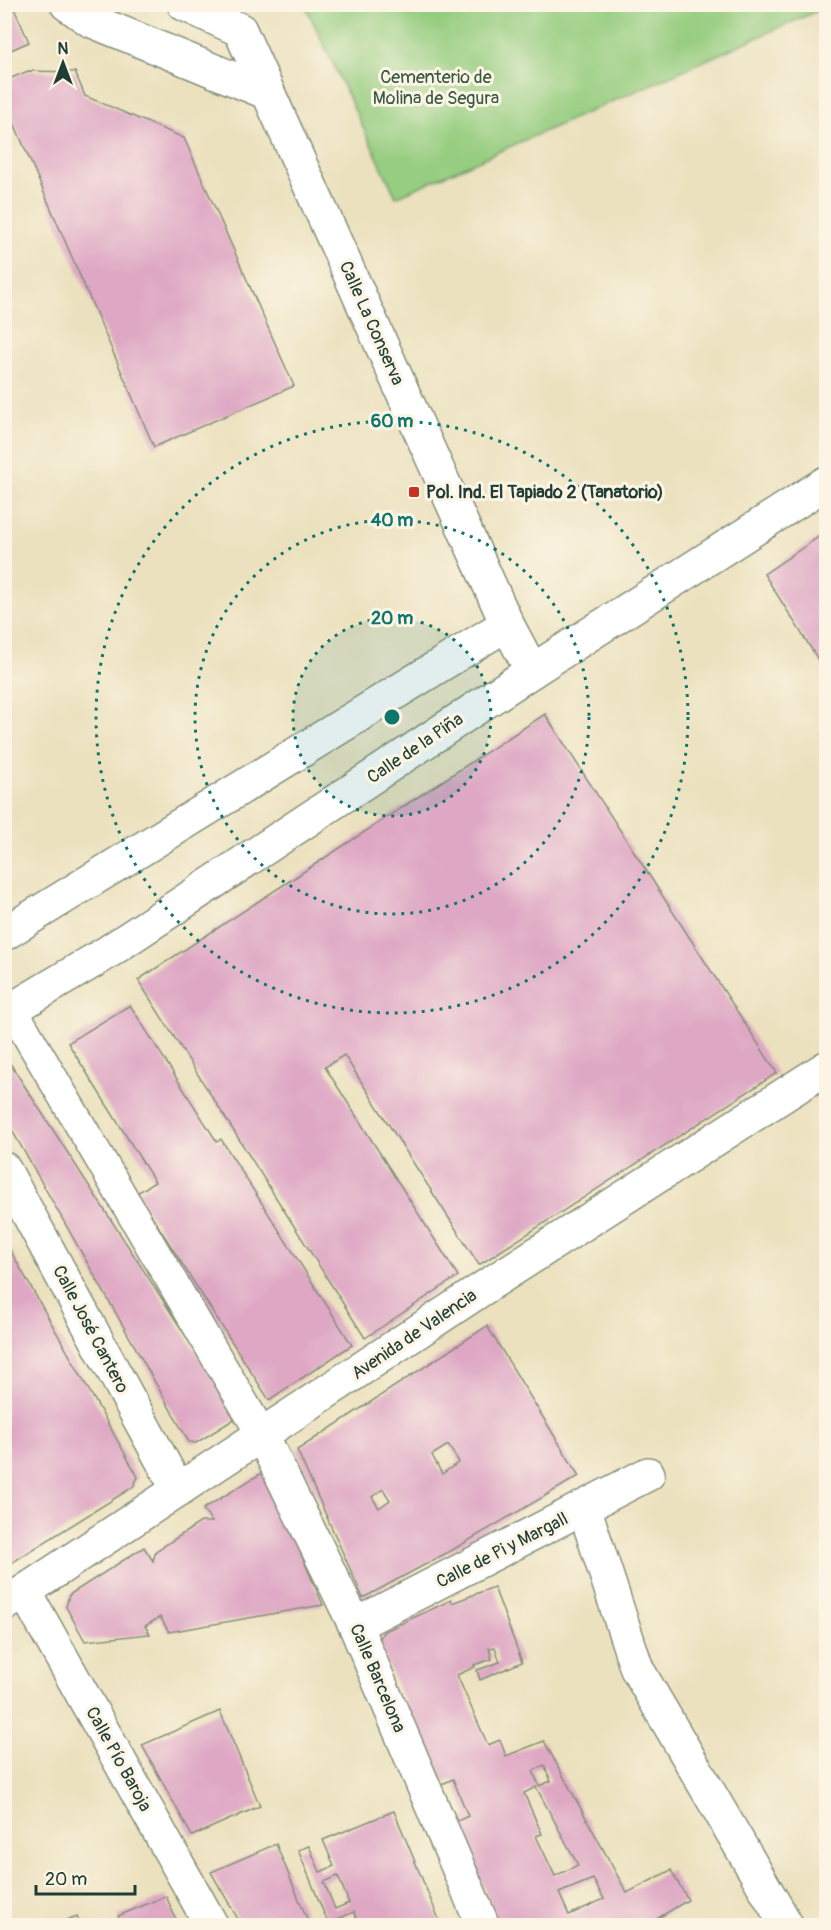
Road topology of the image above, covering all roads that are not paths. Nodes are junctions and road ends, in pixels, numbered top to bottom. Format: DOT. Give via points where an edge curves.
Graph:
graph roads {
  1 [pos="67,4"];
  2 [pos="184,4"];
  3 [pos="268,93"];
  4 [pos="826,483"];
  5 [pos="507,624"];
  6 [pos="532,670"];
  7 [pos="4,934"];
  8 [pos="7,1010"];
  9 [pos="826,1068"];
  10 [pos="4,1168"];
  11 [pos="262,1435"];
  12 [pos="648,1473"];
  13 [pos="178,1491"];
  14 [pos="584,1508"];
  15 [pos="15,1599"];
  16 [pos="356,1625"];
  17 [pos="212,1926"];
  18 [pos="483,1926"];
  19 [pos="787,1926"];
  1 -- 3 [label="street" via="90,20"];
  2 -- 3 [label="street, Calle La Conserva" via="240,30"];
  3 -- 5 [label="street, Calle La Conserva"];
  4 -- 6 [label="street, Calle de la Piña"];
  5 -- 6 [label="street, Calle La Conserva"];
  5 -- 7 [label="street"];
  6 -- 8 [label="street, Calle de la Piña" via="105,954"];
  8 -- 11 [label="street"];
  9 -- 11 [label="street, Avenida de Valencia"];
  10 -- 13 [label="street, Calle José Cantero"];
  11 -- 13 [label="street, Avenida de Valencia"];
  11 -- 16 [label="street, Calle Barcelona"];
  12 -- 14 [label="street, Calle de Pi y Margall"];
  13 -- 15 [label="street, Avenida de Valencia"];
  14 -- 16 [label="street, Calle de Pi y Margall"];
  14 -- 19 [label="street" via="637,1669"];
  15 -- 17 [label="street, Calle Pío Baroja"];
  16 -- 18 [label="street, Calle Barcelona"];
}
